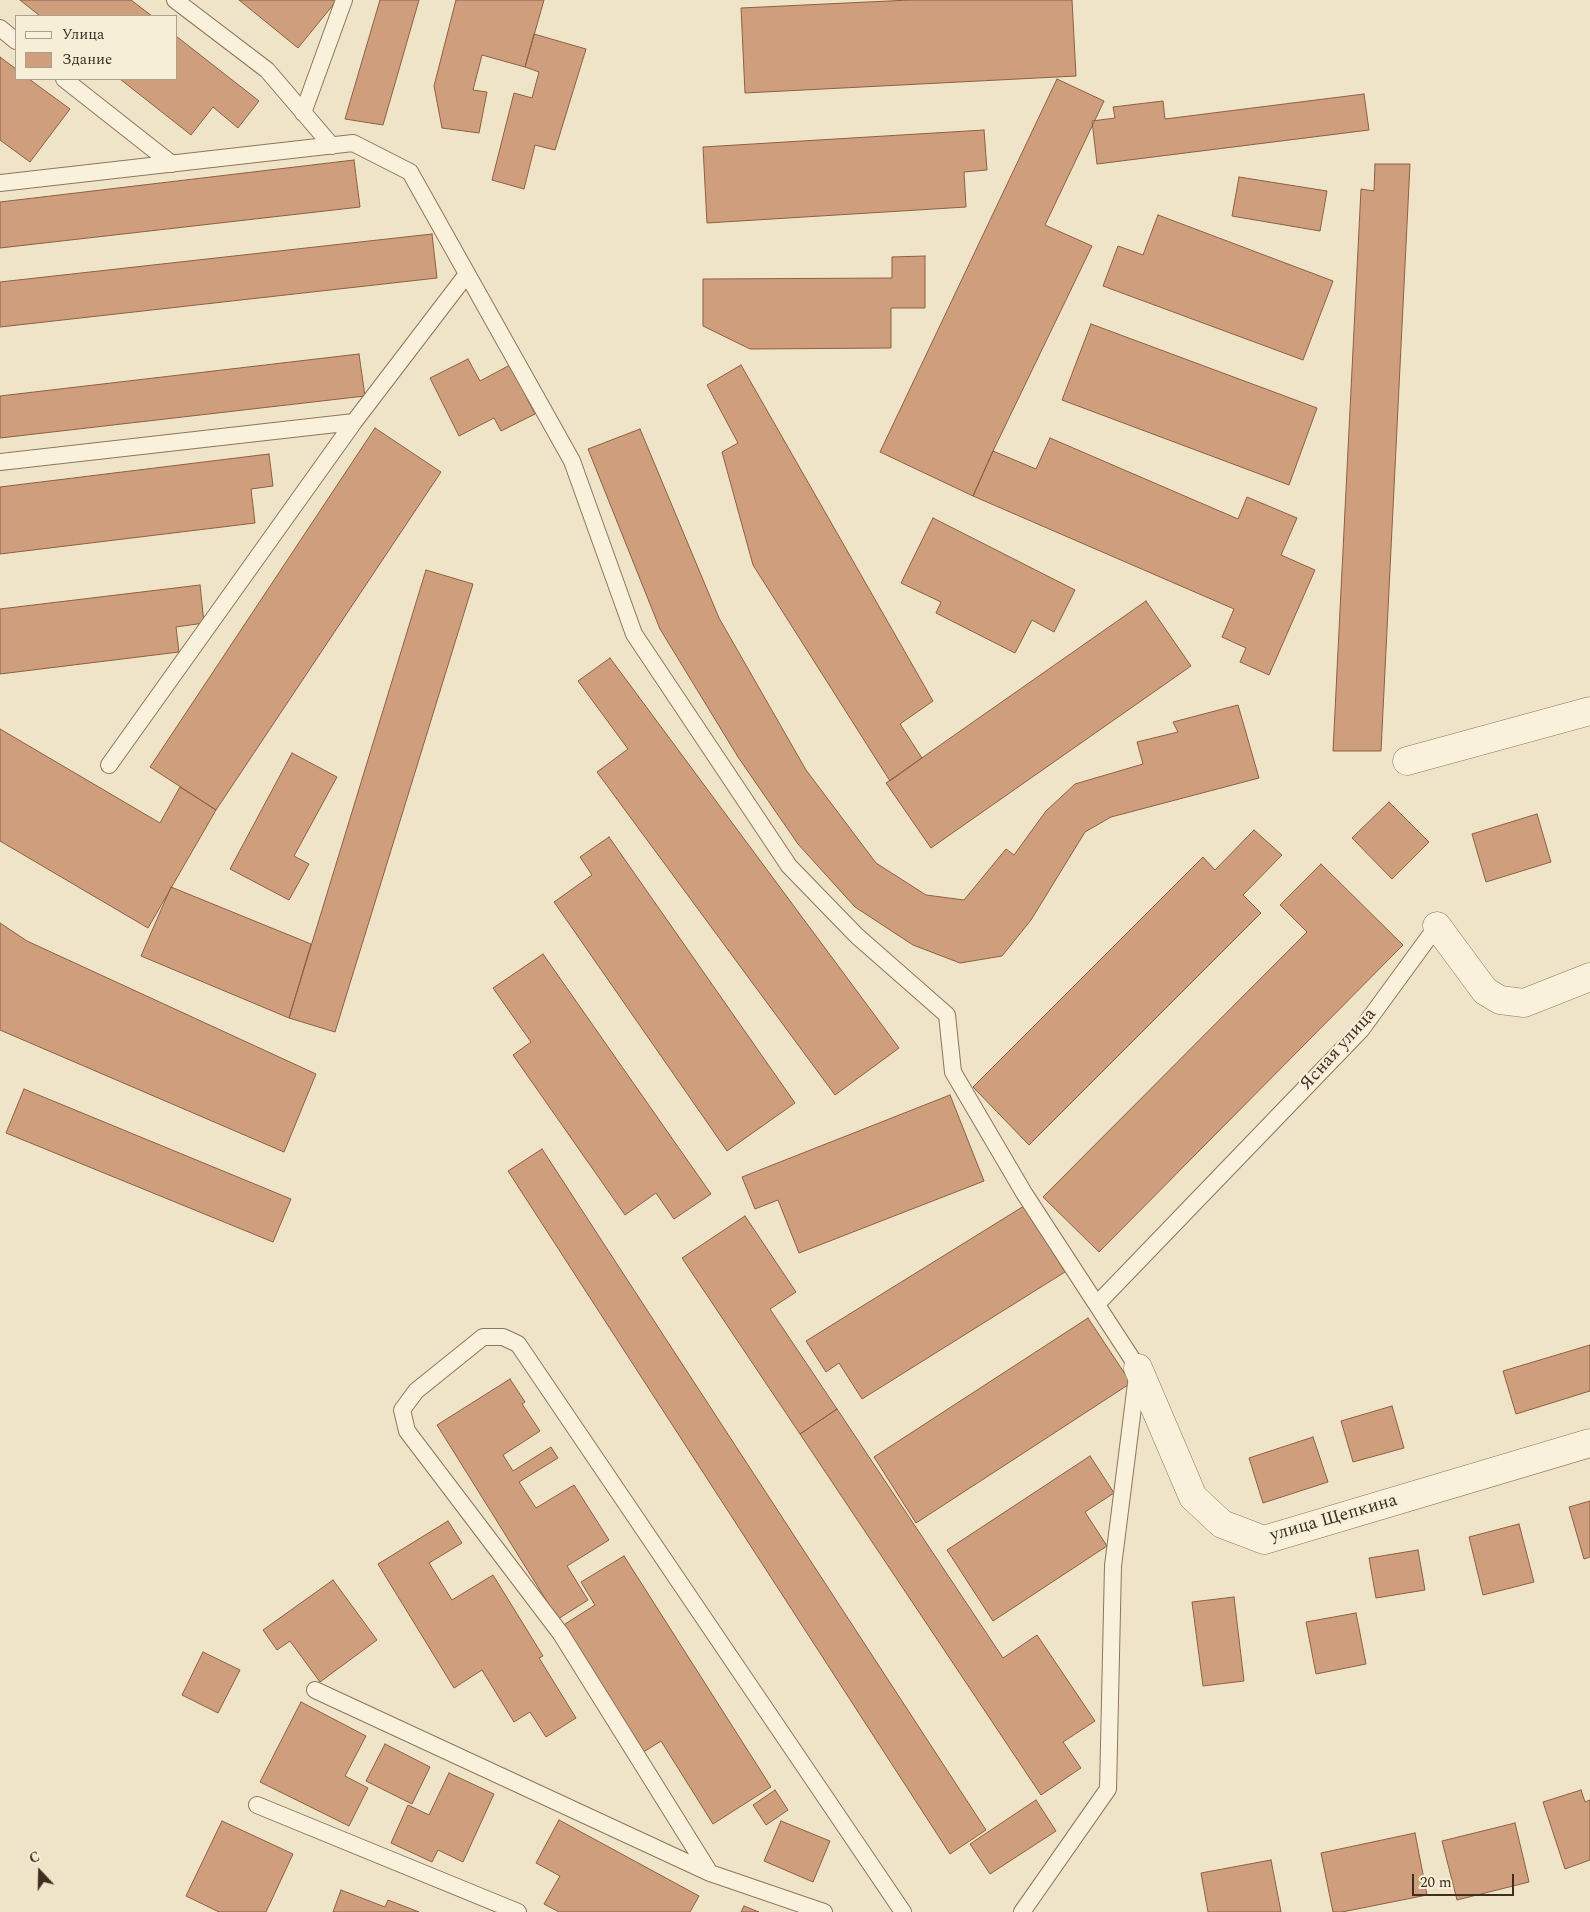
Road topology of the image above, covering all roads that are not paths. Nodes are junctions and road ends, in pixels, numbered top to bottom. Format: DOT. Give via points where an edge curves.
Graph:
graph roads {
  1 [pos="175,0"];
  2 [pos="344,0"];
  3 [pos="0,28"];
  4 [pos="15,40"];
  5 [pos="65,80"];
  6 [pos="303,113"];
  7 [pos="332,146"];
  8 [pos="172,164"];
  9 [pos="0,183"];
  10 [pos="467,274"];
  11 [pos="354,422"];
  12 [pos="0,462"];
  13 [pos="1590,711"];
  14 [pos="1407,761"];
  15 [pos="109,765"];
  16 [pos="1437,926"];
  17 [pos="1590,977"];
  18 [pos="1097,1304"];
  19 [pos="1138,1368"];
  20 [pos="1590,1443"];
  21 [pos="315,1690"];
  22 [pos="257,1805"];
  23 [pos="710,1873"];
  24 [pos="518,1912"];
  25 [pos="824,1912"];
  26 [pos="904,1912"];
  27 [pos="1022,1912"];
  1 -- 6 [label="lane" via="267,70"];
  2 -- 6 [label="lane"];
  3 -- 4 [label="lane"];
  5 -- 8 [label="lane"];
  6 -- 7 [label="lane"];
  7 -- 8 [label="lane"];
  7 -- 10 [label="lane" via="353,143 410,172"];
  8 -- 9 [label="lane"];
  10 -- 11 [label="lane"];
  10 -- 18 [label="lane" via="572,461 634,634 789,866 858,936 947,1015 953,1072 1024,1193"];
  11 -- 12 [label="lane"];
  11 -- 15 [label="lane"];
  13 -- 14 [label="street"];
  16 -- 17 [label="street, Ясная улица" via="1485,991 1500,1000 1524,1003"];
  16 -- 18 [label="lane, Ясная улица" via="1361,1030"];
  18 -- 19 [label="lane"];
  19 -- 20 [label="street, улица Щепкина" via="1193,1497 1222,1524 1264,1540"];
  19 -- 27 [label="lane" via="1113,1566 1108,1789"];
  21 -- 23 [label="lane"];
  22 -- 24 [label="lane"];
  23 -- 25 [label="lane"];
  23 -- 26 [label="lane" via="561,1634 407,1431 402,1410 416,1391 483,1338 503,1337 518,1344"];
}
